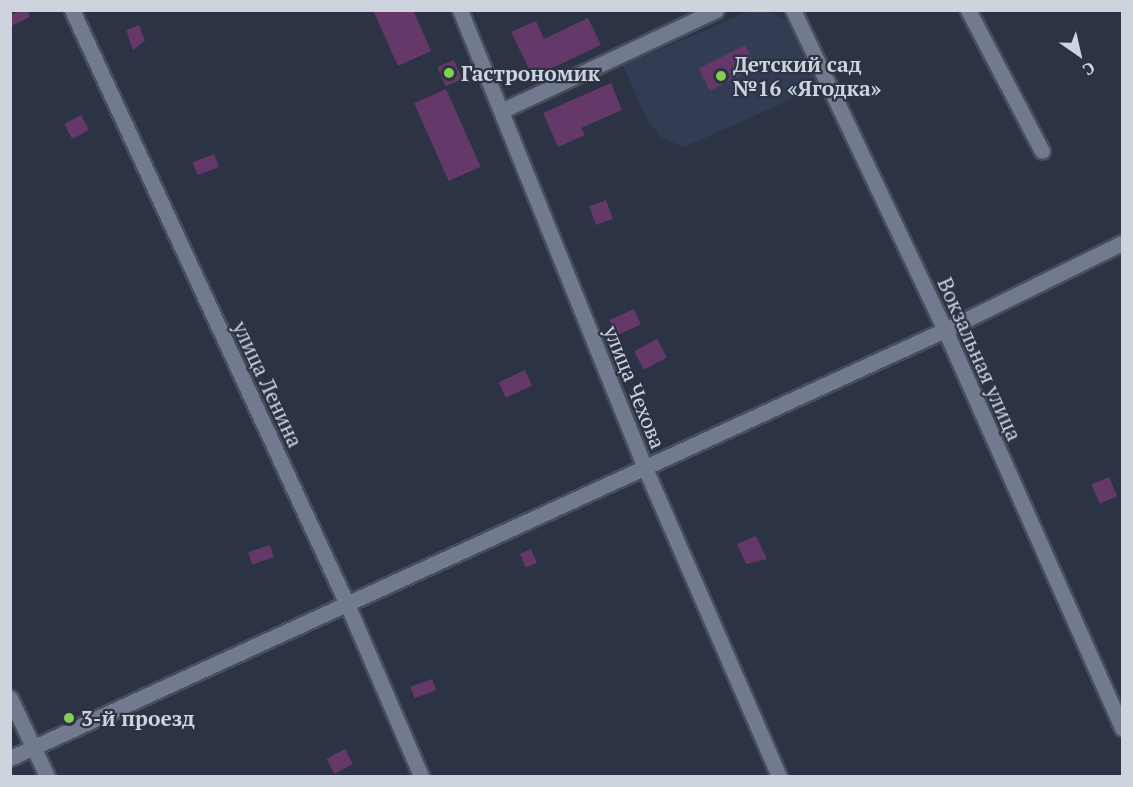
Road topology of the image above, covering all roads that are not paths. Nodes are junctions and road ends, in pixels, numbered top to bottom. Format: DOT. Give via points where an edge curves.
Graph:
graph roads {
  1 [pos="72,10"];
  2 [pos="460,10"];
  3 [pos="716,10"];
  4 [pos="793,10"];
  5 [pos="968,10"];
  6 [pos="502,110"];
  7 [pos="1042,151"];
  8 [pos="1122,243"];
  9 [pos="945,330"];
  10 [pos="645,468"];
  11 [pos="347,604"];
  12 [pos="10,698"];
  13 [pos="1122,728"];
  14 [pos="34,748"];
  15 [pos="10,758"];
  16 [pos="47,777"];
  17 [pos="421,777"];
  18 [pos="779,777"];
  1 -- 11 [label="street, улица Ленина"];
  2 -- 6 [label="street, улица Чехова"];
  3 -- 6 [label="street"];
  4 -- 9 [label="street, Вокзальная улица"];
  5 -- 7 [label="street"];
  6 -- 10 [label="street, улица Чехова"];
  8 -- 9 [label="street"];
  9 -- 10 [label="street"];
  9 -- 13 [label="street, Вокзальная улица"];
  10 -- 11 [label="street"];
  10 -- 18 [label="street, улица Чехова"];
  11 -- 14 [label="street"];
  11 -- 17 [label="street, улица Ленина"];
  12 -- 14 [label="street"];
  14 -- 15 [label="street"];
  14 -- 16 [label="street"];
}
